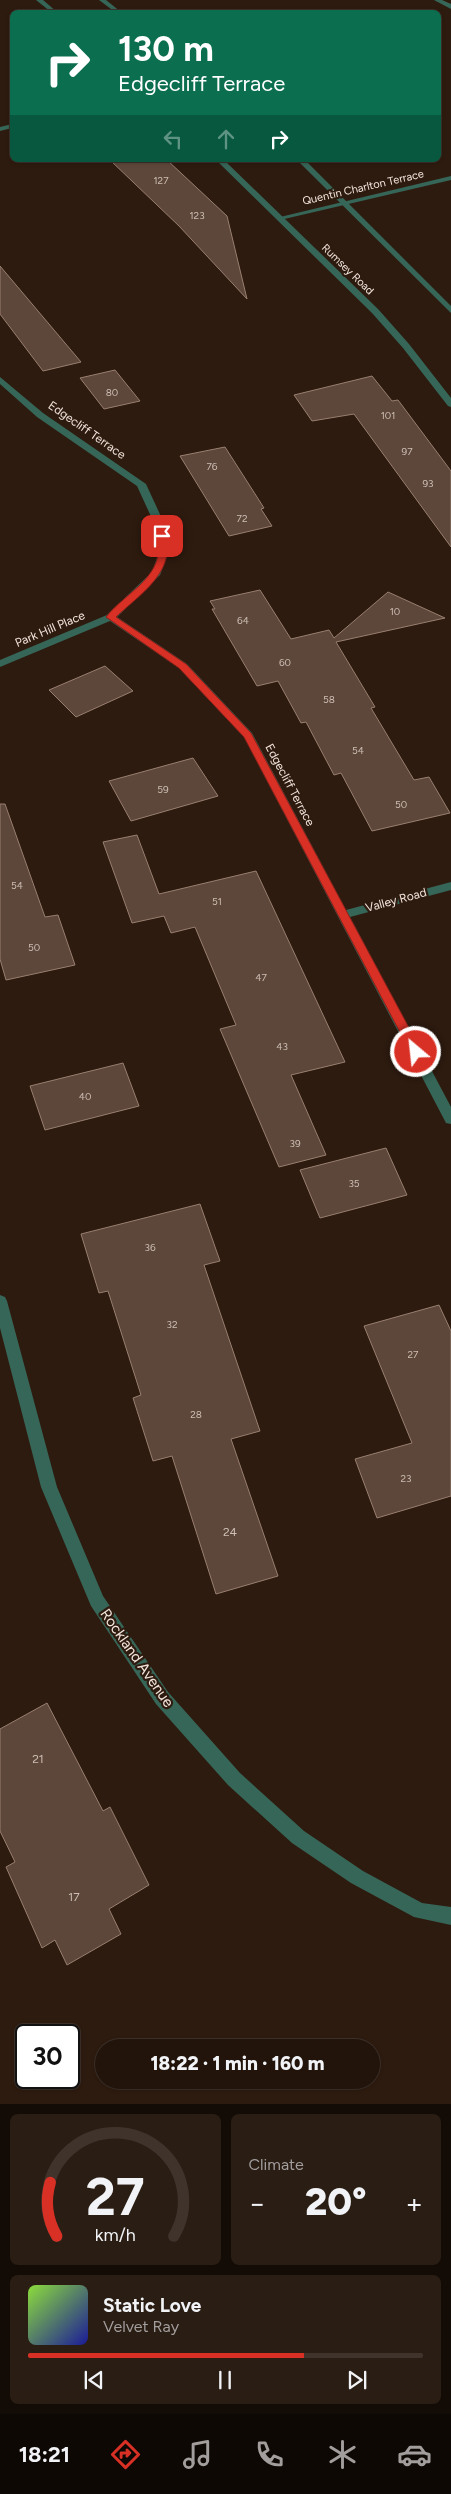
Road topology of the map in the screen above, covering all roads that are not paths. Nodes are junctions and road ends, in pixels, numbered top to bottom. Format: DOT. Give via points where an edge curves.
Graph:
graph roads {
  1 [pos="39,0"];
  2 [pos="102,0"];
  3 [pos="437,0"];
  4 [pos="451,7"];
  5 [pos="52,10"];
  6 [pos="115,10"];
  7 [pos="222,162"];
  8 [pos="304,162"];
  9 [pos="451,178"];
  10 [pos="345,203"];
  11 [pos="280,218"];
  12 [pos="451,312"];
  13 [pos="0,380"];
  14 [pos="451,404"];
  15 [pos="111,617"];
  16 [pos="0,664"];
  17 [pos="451,886"];
  18 [pos="342,915"];
  19 [pos="451,1119"];
  20 [pos="0,1301"];
  21 [pos="451,1916"];
  1 -- 5 [label="street"];
  2 -- 6 [label="street"];
  3 -- 4 [label="street"];
  7 -- 11 [label="street, Rumsey Road"];
  8 -- 10 [label="street"];
  9 -- 10 [label="street, Quentin Charlton Terrace"];
  10 -- 11 [label="street, Quentin Charlton Terrace"];
  10 -- 12 [label="street"];
  11 -- 14 [label="street, Rumsey Road" via="375,311"];
  13 -- 15 [label="street, Edgecliff Terrace" via="40,415 141,484 165,549 157,573"];
  15 -- 16 [label="street, Park Hill Place"];
  15 -- 18 [label="street, Edgecliff Terrace" via="183,666 248,735"];
  17 -- 18 [label="street, Valley Road"];
  18 -- 19 [label="street, Edgecliff Terrace"];
  20 -- 21 [label="street, Rockland Avenue" via="49,1487 97,1601 162,1698 234,1779 298,1837 356,1877 420,1911"];
}
